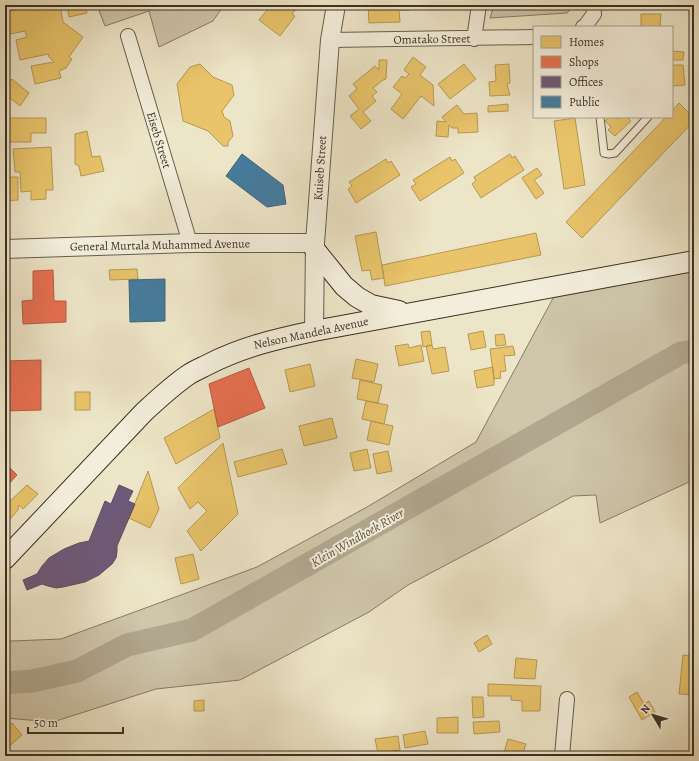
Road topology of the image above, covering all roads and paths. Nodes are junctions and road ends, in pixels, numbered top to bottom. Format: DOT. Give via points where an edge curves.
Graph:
graph roads {
  1 [pos="336,5"];
  2 [pos="479,5"];
  3 [pos="594,15"];
  4 [pos="585,26"];
  5 [pos="128,36"];
  6 [pos="533,37"];
  7 [pos="474,39"];
  8 [pos="330,40"];
  9 [pos="600,118"];
  10 [pos="647,118"];
  11 [pos="190,243"];
  12 [pos="315,247"];
  13 [pos="5,249"];
  14 [pos="694,261"];
  15 [pos="410,313"];
  16 [pos="314,331"];
  17 [pos="5,559"];
  18 [pos="566,700"];
  19 [pos="562,756"];
  1 -- 8 [label="street, Kuiseb Street"];
  2 -- 7 [label="street"];
  3 -- 4 [label="street"];
  5 -- 11 [label="street, Eiseb Street"];
  6 -- 7 [label="street, Omatako Street"];
  7 -- 8 [label="street, Omatako Street"];
  8 -- 12 [label="street, Kuiseb Street"];
  9 -- 10 [label="lane" via="604,153 609,154 615,153"];
  11 -- 12 [label="street, General Murtala Muhammed Avenue"];
  11 -- 13 [label="street, General Murtala Muhammed Avenue"];
  12 -- 15 [label="main road" via="344,286 357,297 371,305"];
  12 -- 16 [label="street, Kuiseb Street"];
  14 -- 15 [label="main road, Nelson Mandela Avenue"];
  15 -- 16 [label="main road, Nelson Mandela Avenue"];
  16 -- 17 [label="main road, Nelson Mandela Avenue" via="247,347 189,374 144,412"];
  18 -- 19 [label="street"];
}
